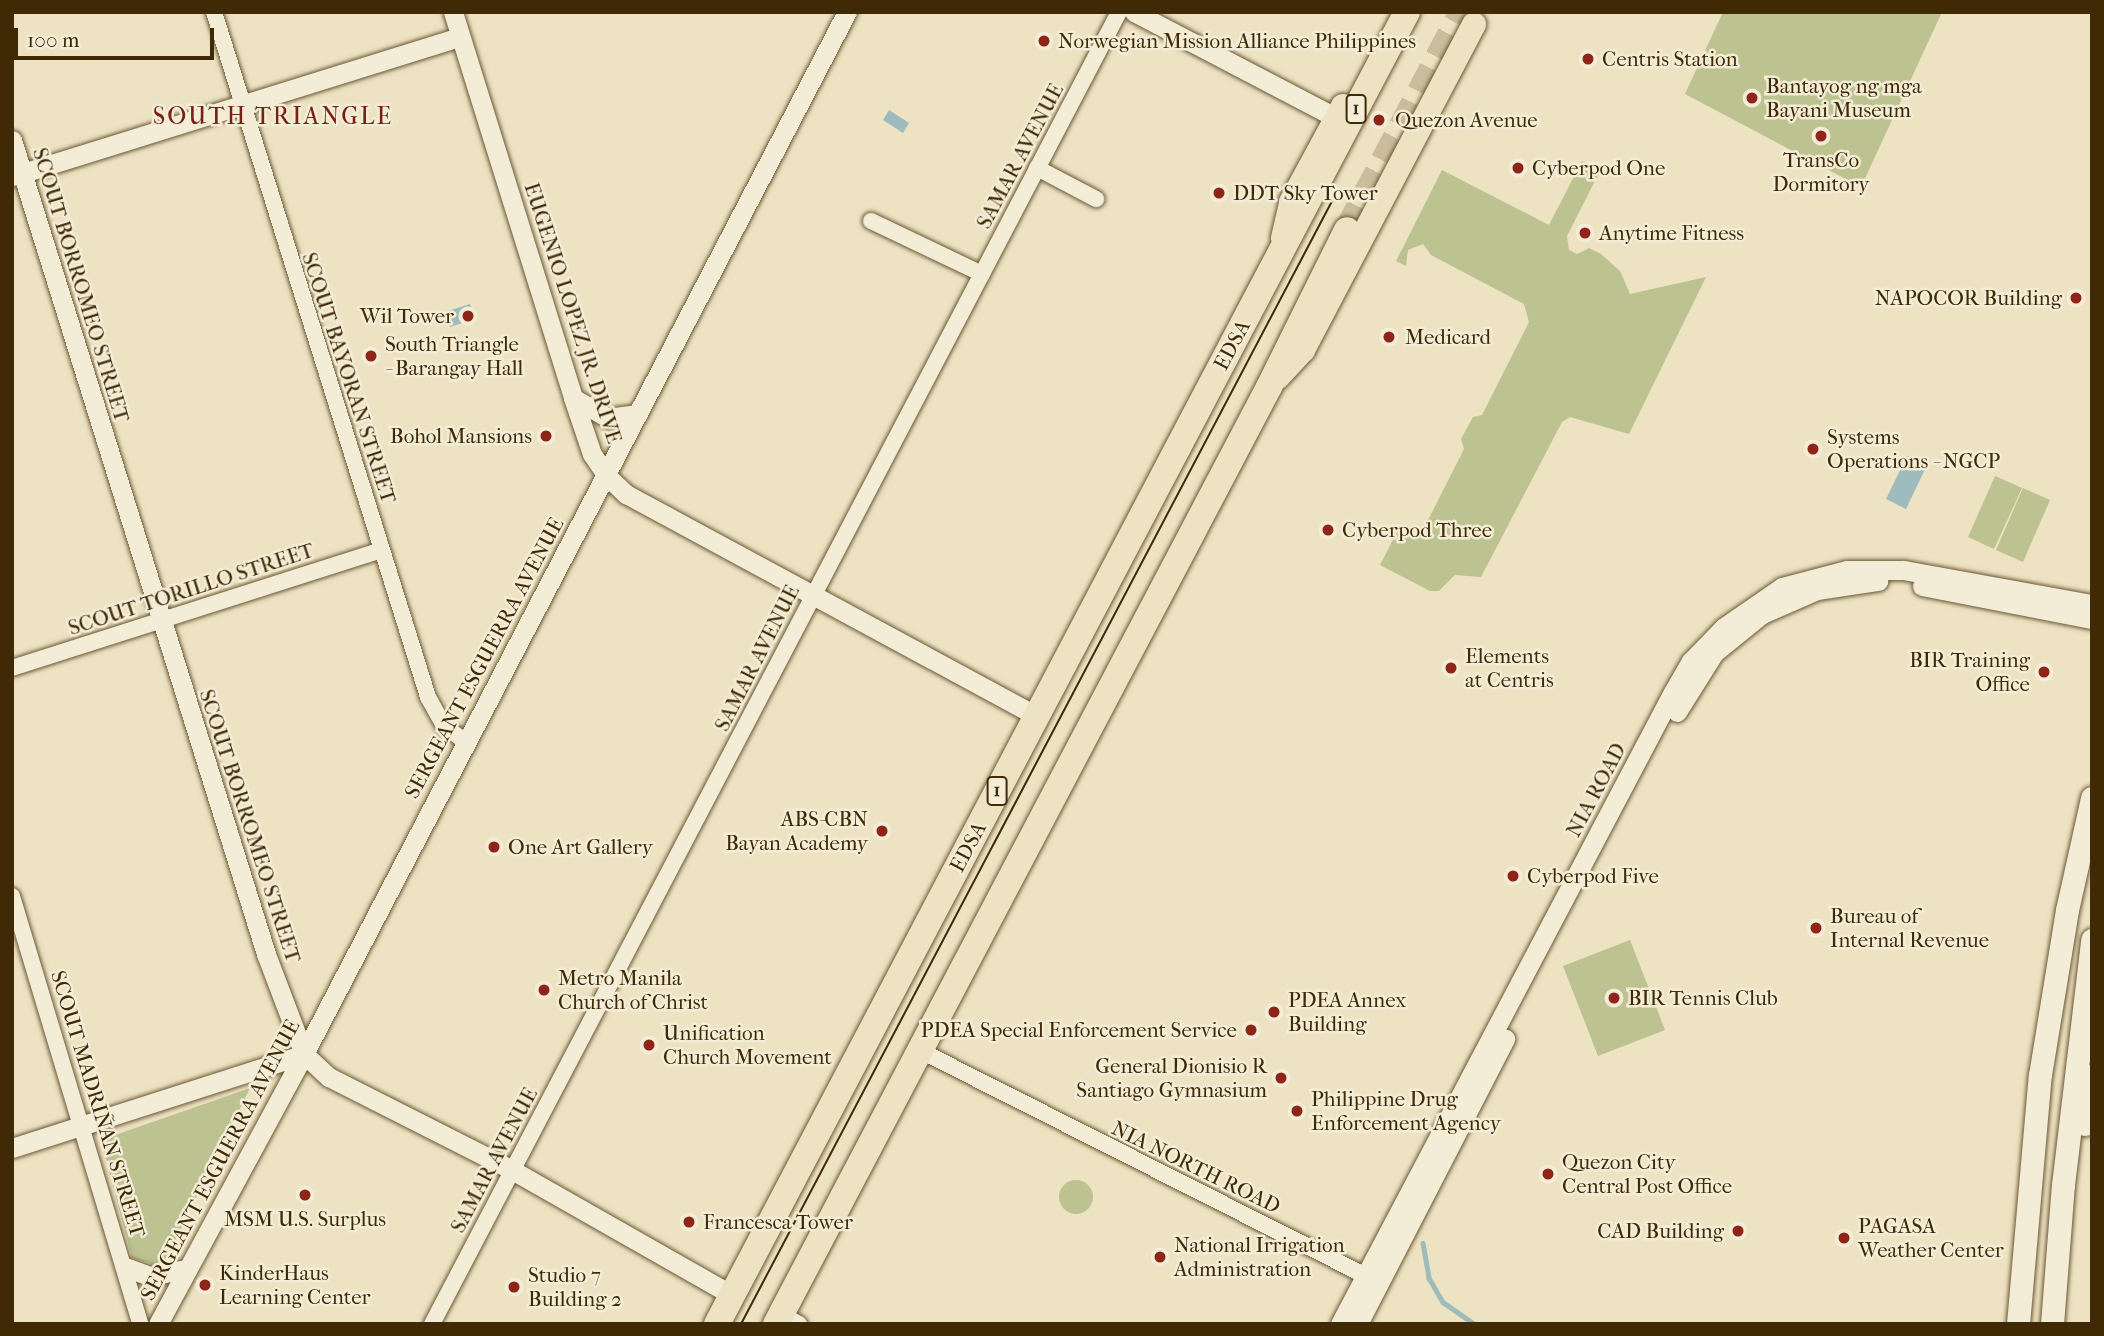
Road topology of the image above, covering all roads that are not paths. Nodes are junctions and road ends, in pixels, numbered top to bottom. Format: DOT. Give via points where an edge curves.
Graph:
graph roads {
  1 [pos="214,12"];
  2 [pos="453,12"];
  3 [pos="847,12"];
  4 [pos="1119,12"];
  5 [pos="1134,12"];
  6 [pos="1392,12"];
  7 [pos="1407,12"];
  8 [pos="1474,24"];
  9 [pos="460,37"];
  10 [pos="242,104"];
  11 [pos="1336,118"];
  12 [pos="12,140"];
  13 [pos="1037,168"];
  14 [pos="18,175"];
  15 [pos="1097,199"];
  16 [pos="871,221"];
  17 [pos="1347,230"];
  18 [pos="1278,259"];
  19 [pos="982,274"];
  20 [pos="1269,387"];
  21 [pos="573,398"];
  22 [pos="638,414"];
  23 [pos="606,475"];
  24 [pos="382,550"];
  25 [pos="814,594"];
  26 [pos="2092,604"];
  27 [pos="2092,619"];
  28 [pos="162,621"];
  29 [pos="12,668"];
  30 [pos="1037,716"];
  31 [pos="466,742"];
  32 [pos="2092,798"];
  33 [pos="12,897"];
  34 [pos="2092,940"];
  35 [pos="919,1050"];
  36 [pos="304,1055"];
  37 [pos="2092,1075"];
  38 [pos="82,1125"];
  39 [pos="12,1148"];
  40 [pos="512,1170"];
  41 [pos="125,1267"];
  42 [pos="187,1269"];
  43 [pos="1372,1279"];
  44 [pos="732,1295"];
  45 [pos="785,1320"];
  46 [pos="140,1324"];
  47 [pos="158,1324"];
  48 [pos="432,1324"];
  49 [pos="717,1324"];
  50 [pos="1340,1324"];
  51 [pos="1357,1324"];
  52 [pos="2018,1324"];
  53 [pos="2052,1324"];
  54 [pos="2066,1324"];
  1 -- 10 [label="street, SCOUT BAYORAN STREET"];
  2 -- 9 [label="street, EUGENIO LOPEZ JR. DRIVE"];
  3 -- 22 [label="street, SERGEANT ESGUERRA AVENUE"];
  4 -- 13 [label="street, SAMAR AVENUE"];
  5 -- 11 [label="street"];
  6 -- 11 [label="main road, EDSA / 1"];
  7 -- 18 [label="highway, EDSA / 1"];
  8 -- 20 [label="main road" via="1303,350"];
  9 -- 10 [label="street"];
  9 -- 21 [label="street, EUGENIO LOPEZ JR. DRIVE"];
  10 -- 14 [label="street"];
  10 -- 24 [label="street, SCOUT BAYORAN STREET"];
  11 -- 18 [label="main road, EDSA / 1" via="1291,202"];
  12 -- 14 [label="street, SCOUT BORROMEO STREET"];
  13 -- 15 [label="street"];
  13 -- 19 [label="street, SAMAR AVENUE"];
  14 -- 28 [label="street, SCOUT BORROMEO STREET"];
  16 -- 19 [label="street"];
  17 -- 20 [label="highway"];
  18 -- 30 [label="highway, EDSA / 1"];
  19 -- 25 [label="street, SAMAR AVENUE"];
  20 -- 35 [label="highway"];
  21 -- 22 [label="street" via="608,418"];
  21 -- 23 [label="street, EUGENIO LOPEZ JR. DRIVE" via="592,454"];
  22 -- 23 [label="street, SERGEANT ESGUERRA AVENUE"];
  23 -- 25 [label="street, EUGENIO LOPEZ JR. DRIVE" via="626,494"];
  23 -- 31 [label="street, SERGEANT ESGUERRA AVENUE"];
  24 -- 28 [label="street, SCOUT TORILLO STREET"];
  24 -- 31 [label="street, SCOUT BAYORAN STREET" via="428,696 443,726"];
  25 -- 30 [label="street, EUGENIO LOPEZ JR. DRIVE"];
  25 -- 40 [label="street, SAMAR AVENUE"];
  26 -- 43 [label="street, NIA ROAD" via="1904,569 1847,569 1782,587 1724,627 1691,661 1673,692"];
  27 -- 43 [label="street, NIA ROAD" via="1911,584 1865,581 1791,599 1726,642 1704,666 1680,706"];
  28 -- 29 [label="street, SCOUT TORILLO STREET"];
  28 -- 36 [label="street, SCOUT BORROMEO STREET" via="267,954"];
  30 -- 44 [label="highway, EDSA / 1"];
  31 -- 36 [label="street, SERGEANT ESGUERRA AVENUE"];
  32 -- 52 [label="main road" via="2067,910 2040,1075"];
  33 -- 38 [label="street, SCOUT MADRIÑAN STREET"];
  34 -- 53 [label="main road"];
  35 -- 43 [label="street, NIA NORTH ROAD"];
  35 -- 45 [label="highway"];
  36 -- 38 [label="street"];
  36 -- 40 [label="street, SCOUT BORROMEO STREET" via="329,1077"];
  36 -- 42 [label="street, SERGEANT ESGUERRA AVENUE"];
  37 -- 54 [label="main road"];
  38 -- 39 [label="street"];
  38 -- 41 [label="street, SCOUT MADRIÑAN STREET"];
  40 -- 44 [label="street, SCOUT BORROMEO STREET"];
  40 -- 48 [label="street, SAMAR AVENUE"];
  41 -- 42 [label="street" via="150,1276"];
  41 -- 46 [label="street, SCOUT MADRIÑAN STREET"];
  42 -- 47 [label="street, SERGEANT ESGUERRA AVENUE"];
  43 -- 50 [label="street, NIA ROAD"];
  43 -- 51 [label="street, NIA ROAD"];
  44 -- 49 [label="highway, EDSA / 1"];
}
